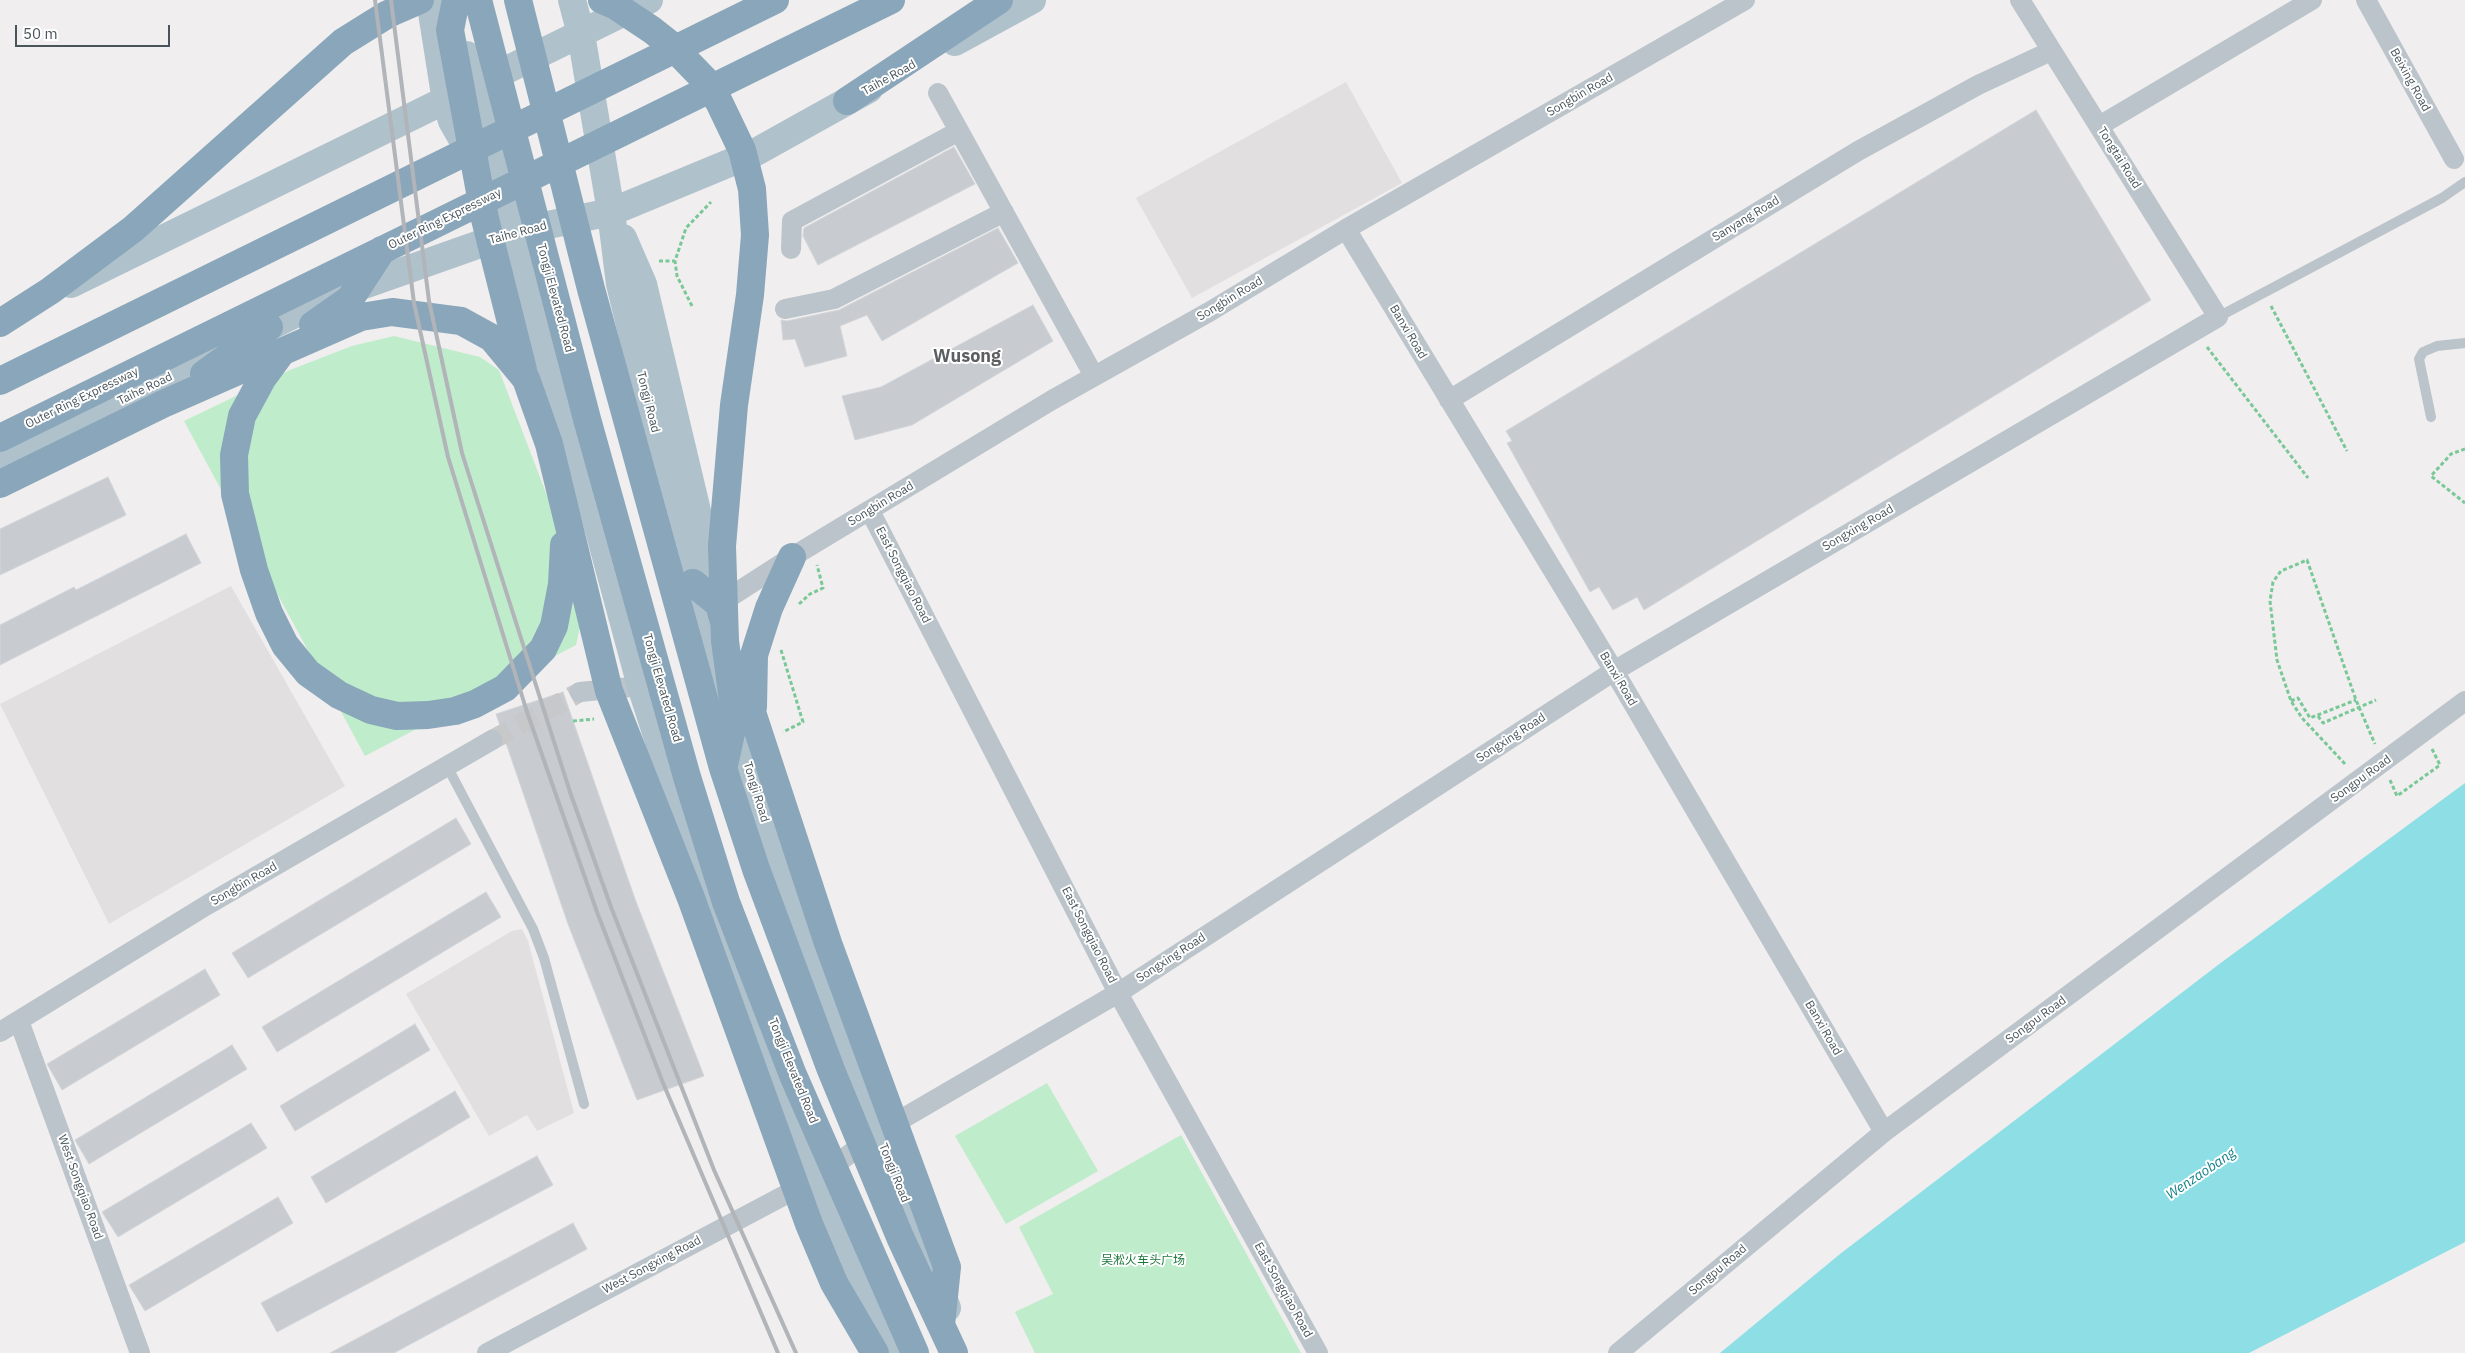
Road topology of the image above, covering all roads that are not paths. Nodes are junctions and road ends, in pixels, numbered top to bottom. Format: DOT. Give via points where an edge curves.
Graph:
graph roads {
  1 [pos="420,0"];
  2 [pos="430,0"];
  3 [pos="455,0"];
  4 [pos="478,0"];
  5 [pos="518,0"];
  6 [pos="572,0"];
  7 [pos="602,0"];
  8 [pos="649,0"];
  9 [pos="775,0"];
  10 [pos="891,0"];
  11 [pos="999,0"];
  12 [pos="1032,0"];
  13 [pos="1745,0"];
  14 [pos="2020,0"];
  15 [pos="2312,0"];
  16 [pos="2366,0"];
  17 [pos="581,34"];
  18 [pos="2051,50"];
  19 [pos="474,87"];
  20 [pos="938,94"];
  21 [pos="446,101"];
  22 [pos="847,101"];
  23 [pos="2099,126"];
  24 [pos="959,131"];
  25 [pos="2454,159"];
  26 [pos="2465,182"];
  27 [pos="611,212"];
  28 [pos="1004,212"];
  29 [pos="1346,229"];
  30 [pos="514,232"];
  31 [pos="791,249"];
  32 [pos="382,250"];
  33 [pos="785,309"];
  34 [pos="2218,317"];
  35 [pos="0,318"];
  36 [pos="0,323"];
  37 [pos="269,327"];
  38 [pos="2465,343"];
  39 [pos="1094,376"];
  40 [pos="0,381"];
  41 [pos="1449,400"];
  42 [pos="163,404"];
  43 [pos="2430,417"];
  44 [pos="0,438"];
  45 [pos="0,461"];
  46 [pos="0,484"];
  47 [pos="870,511"];
  48 [pos="802,551"];
  49 [pos="693,583"];
  50 [pos="720,604"];
  51 [pos="622,622"];
  52 [pos="1614,672"];
  53 [pos="641,686"];
  54 [pos="609,691"];
  55 [pos="580,692"];
  56 [pos="2465,701"];
  57 [pos="753,720"];
  58 [pos="492,740"];
  59 [pos="447,766"];
  60 [pos="723,768"];
  61 [pos="1118,992"];
  62 [pos="19,1021"];
  63 [pos="0,1032"];
  64 [pos="584,1104"];
  65 [pos="1884,1132"];
  66 [pos="878,1133"];
  67 [pos="817,1178"];
  68 [pos="941,1325"];
  69 [pos="140,1353"];
  70 [pos="487,1353"];
  71 [pos="875,1353"];
  72 [pos="887,1353"];
  73 [pos="915,1353"];
  74 [pos="954,1353"];
  75 [pos="965,1353"];
  76 [pos="1318,1353"];
  77 [pos="1618,1353"];
  1 -- 36 [label="highway" via="388,14 343,42 133,229 50,291"];
  2 -- 21 [label="main road"];
  3 -- 19 [label="main road"];
  3 -- 32 [label="highway" via="450,30 485,219 557,492 564,542 563,576 554,626 543,649 519,676 505,688 475,704 428,715 397,716 371,710 338,696 308,673 285,645 269,613 254,570 235,494 234,455 242,416 262,378 282,353 350,299"];
  4 -- 73 [label="highway, Tongji Elevated Road" via="587,419 684,768 726,902 793,1075"];
  5 -- 60 [label="highway" via="591,288"];
  6 -- 17 [label="main road, Tongji Road"];
  7 -- 60 [label="highway" via="659,35 704,79 720,102 742,150 752,189 755,235 750,295 734,405 722,546 725,641 735,715"];
  8 -- 17 [label="main road"];
  9 -- 40 [label="highway"];
  10 -- 32 [label="highway, Outer Ring Expressway"];
  11 -- 22 [label="highway"];
  12 -- 22 [label="main road, Taihe Road"];
  13 -- 29 [label="street, Songbin Road"];
  14 -- 18 [label="street, Tongtai Road"];
  15 -- 23 [label="street"];
  16 -- 25 [label="street, Beixing Road"];
  17 -- 19 [label="main road"];
  17 -- 27 [label="main road, Tongji Road"];
  18 -- 23 [label="street, Tongtai Road"];
  18 -- 41 [label="street, Sanyang Road" via="1962,93 1858,151"];
  19 -- 21 [label="main road"];
  19 -- 30 [label="main road"];
  20 -- 24 [label="street"];
  21 -- 30 [label="main road" via="452,121"];
  21 -- 35 [label="main road"];
  22 -- 27 [label="main road, Taihe Road" via="756,152"];
  23 -- 34 [label="street, Tongtai Road"];
  24 -- 28 [label="street"];
  24 -- 31 [label="street" via="792,220"];
  26 -- 34 [label="lane" via="2442,198"];
  27 -- 30 [label="main road, Taihe Road"];
  27 -- 49 [label="main road, Tongji Road" via="620,284"];
  27 -- 50 [label="main road, Tongji Road" via="643,284"];
  28 -- 33 [label="street" via="834,299"];
  28 -- 39 [label="street"];
  29 -- 39 [label="street, Songbin Road" via="1210,312"];
  29 -- 41 [label="street, Banxi Road"];
  30 -- 37 [label="main road, Taihe Road" via="327,298"];
  30 -- 51 [label="main road" via="559,400 577,449"];
  32 -- 44 [label="highway, Outer Ring Expressway"];
  34 -- 52 [label="street, Songxing Road"];
  37 -- 42 [label="highway"];
  37 -- 45 [label="main road, Taihe Road"];
  38 -- 43 [label="lane" via="2437,346 2424,352 2419,359"];
  39 -- 47 [label="street, Songbin Road"];
  41 -- 52 [label="street, Banxi Road"];
  42 -- 46 [label="highway"];
  42 -- 54 [label="highway" via="362,317 392,312 461,321 492,338 526,379 549,444"];
  47 -- 48 [label="street, Songbin Road"];
  47 -- 61 [label="street, East Songqiao Road"];
  48 -- 50 [label="street, Songbin Road"];
  48 -- 57 [label="highway" via="769,608 754,655"];
  49 -- 50 [label="highway"];
  49 -- 66 [label="main road, Tongji Road" via="761,812"];
  50 -- 57 [label="highway"];
  51 -- 53 [label="main road"];
  51 -- 54 [label="main road"];
  52 -- 61 [label="street, Songxing Road"];
  52 -- 65 [label="street, Banxi Road"];
  53 -- 54 [label="street"];
  53 -- 67 [label="main road" via="757,1031"];
  54 -- 55 [label="street"];
  54 -- 71 [label="highway" via="691,898 809,1224 834,1283"];
  56 -- 65 [label="street, Songpu Road"];
  57 -- 68 [label="highway" via="828,943 947,1267"];
  58 -- 59 [label="street, Songbin Road"];
  59 -- 62 [label="street, Songbin Road" via="207,905"];
  59 -- 64 [label="lane" via="533,929"];
  60 -- 68 [label="highway" via="756,869 831,1070 900,1237"];
  61 -- 66 [label="street, Songxing Road"];
  61 -- 76 [label="street, East Songqiao Road"];
  62 -- 63 [label="street, Songbin Road"];
  62 -- 69 [label="street, West Songqiao Road"];
  65 -- 77 [label="street, Songpu Road"];
  66 -- 67 [label="street, Songxing Road"];
  66 -- 75 [label="main road, Tongji Road"];
  67 -- 70 [label="street, West Songxing Road"];
  67 -- 72 [label="main road"];
  68 -- 74 [label="highway"];
}
